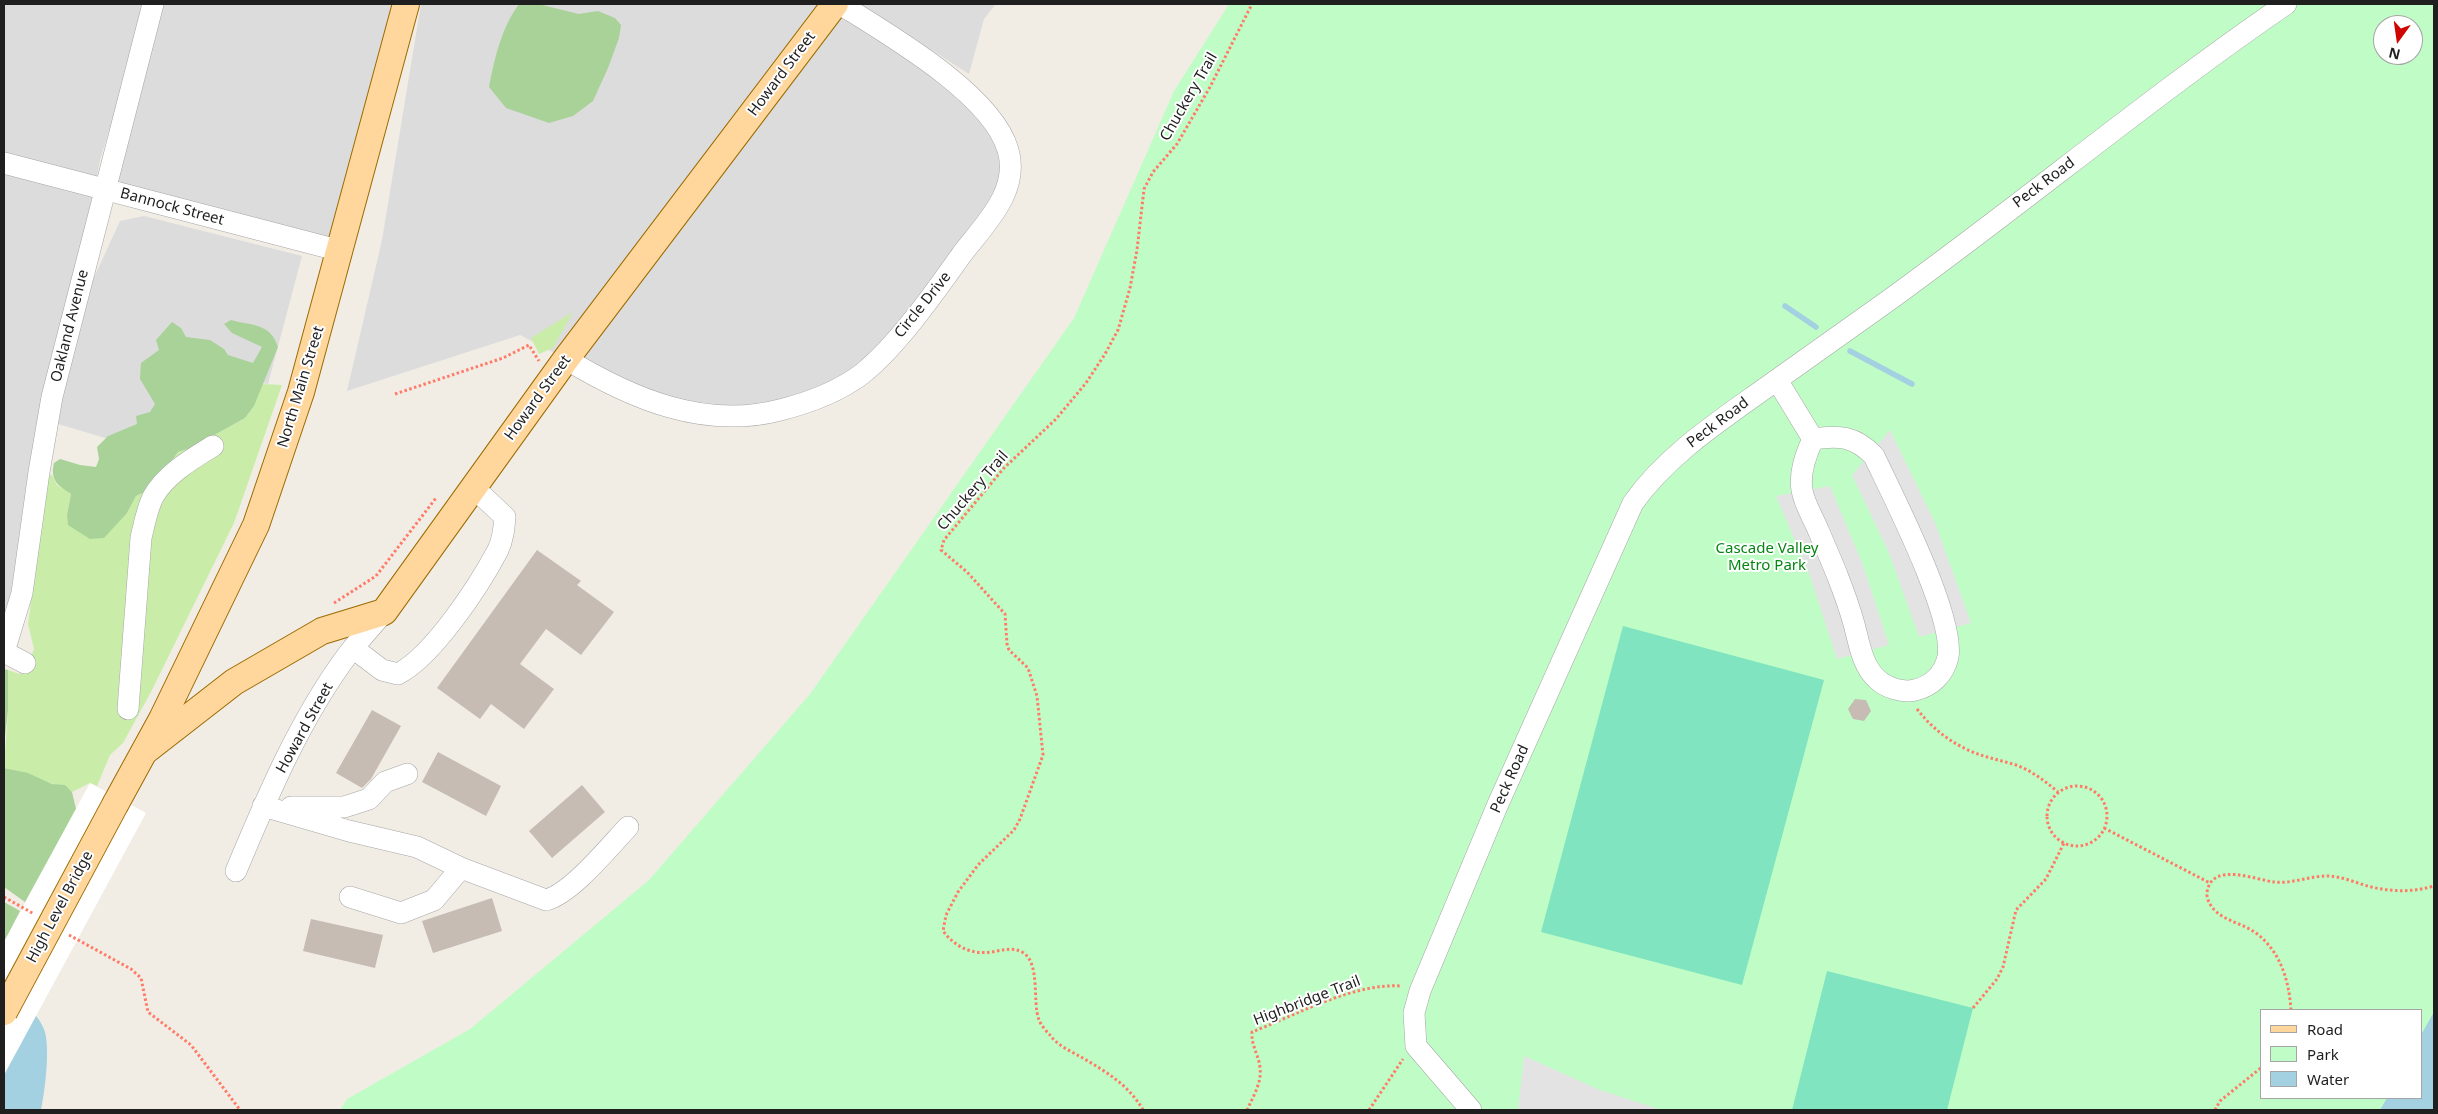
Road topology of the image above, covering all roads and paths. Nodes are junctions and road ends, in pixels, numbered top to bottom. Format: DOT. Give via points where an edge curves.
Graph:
graph roads {
  1 [pos="153,4"];
  2 [pos="406,4"];
  3 [pos="836,4"];
  4 [pos="840,4"];
  5 [pos="1252,4"];
  6 [pos="2286,4"];
  7 [pos="4,163"];
  8 [pos="105,189"];
  9 [pos="340,251"];
  10 [pos="566,359"];
  11 [pos="533,369"];
  12 [pos="1777,380"];
  13 [pos="395,394"];
  14 [pos="1813,439"];
  15 [pos="213,446"];
  16 [pos="474,488"];
  17 [pos="437,497"];
  18 [pos="331,605"];
  19 [pos="384,612"];
  20 [pos="353,648"];
  21 [pos="4,652"];
  22 [pos="26,663"];
  23 [pos="1909,691"];
  24 [pos="128,709"];
  25 [pos="144,752"];
  26 [pos="407,774"];
  27 [pos="2058,792"];
  28 [pos="116,803"];
  29 [pos="264,806"];
  30 [pos="628,827"];
  31 [pos="2104,828"];
  32 [pos="2064,843"];
  33 [pos="460,868"];
  34 [pos="236,871"];
  35 [pos="2210,883"];
  36 [pos="2434,886"];
  37 [pos="4,897"];
  38 [pos="350,897"];
  39 [pos="38,916"];
  40 [pos="63,931"];
  41 [pos="1420,991"];
  42 [pos="1972,1008"];
  43 [pos="2291,1009"];
  44 [pos="4,1012"];
  45 [pos="1416,1046"];
  46 [pos="2260,1069"];
  47 [pos="240,1110"];
  48 [pos="1143,1110"];
  49 [pos="1247,1110"];
  50 [pos="1369,1110"];
  51 [pos="1471,1110"];
  52 [pos="2215,1110"];
  1 -- 8 [label="street, Oakland Avenue"];
  2 -- 9 [label="main road, North Main Street"];
  3 -- 10 [label="main road, Howard Street"];
  4 -- 10 [label="street, Circle Drive" via="924,59 973,99 1000,132 1008,149 1010,179 999,205 935,291 886,351 862,374 822,396 774,412 728,416 700,414 618,389"];
  5 -- 48 [label="path, Chuckery Trail" via="1177,144 1153,172 1144,190 1130,288 1118,330 1105,354 1056,419 982,492 944,540 941,550 967,572 1005,614 1009,650 1028,668 1037,696 1043,756 1017,824 978,864 958,892 942,931 950,941 972,952 1009,948 1023,952 1031,961 1039,1021 1052,1038 1125,1086"];
  6 -- 12 [label="street, Peck Road"];
  7 -- 8 [label="street, Bannock Street"];
  8 -- 9 [label="street, Bannock Street"];
  8 -- 21 [label="street, Oakland Avenue" via="52,397 22,593"];
  9 -- 25 [label="main road, North Main Street" via="301,392 256,525"];
  10 -- 16 [label="main road, Howard Street"];
  11 -- 13 [label="path" via="539,362 529,345 503,358"];
  12 -- 14 [label="street"];
  12 -- 41 [label="street, Peck Road" via="1676,455 1633,503 1498,804"];
  14 -- 23 [label="street" via="1804,460 1802,491 1849,606 1865,660 1878,681"];
  14 -- 23 [label="street" via="1828,436 1861,443 1874,456 1933,589 1945,630 1948,656 1935,681"];
  15 -- 24 [label="street" via="162,485 148,511 140,538"];
  16 -- 19 [label="main road, Howard Street"];
  16 -- 20 [label="street" via="505,517 504,530 498,549 459,613 411,667 398,674 382,670"];
  17 -- 18 [label="path" via="376,576"];
  19 -- 20 [label="street, Howard Street"];
  19 -- 25 [label="main road" via="322,631 234,682"];
  20 -- 29 [label="street, Howard Street" via="304,726"];
  21 -- 22 [label="street"];
  23 -- 27 [label="path" via="1916,709 1931,727 1951,741 2018,766 2043,779"];
  25 -- 28 [label="main road, North Main Street"];
  26 -- 29 [label="street" via="385,782 369,799 344,807"];
  27 -- 31 [label="path" via="2074,786 2092,790 2106,811"];
  27 -- 32 [label="path" via="2048,806 2047,824"];
  28 -- 44 [label="main road, High Level Bridge, bridge"];
  29 -- 33 [label="street" via="417,847"];
  29 -- 34 [label="street, Howard Street"];
  30 -- 33 [label="street" via="568,888 557,897 546,900"];
  31 -- 32 [label="path" via="2091,842 2074,846"];
  31 -- 35 [label="path"];
  32 -- 42 [label="path" via="2046,879 2016,910 2003,967"];
  33 -- 38 [label="street" via="434,900 401,913"];
  35 -- 36 [label="path" via="2219,877 2245,874 2273,882 2340,877 2380,889 2418,890"];
  35 -- 43 [label="path" via="2208,901 2216,912 2256,933 2282,965"];
  37 -- 39 [label="path"];
  40 -- 47 [label="path" via="131,969 141,978 148,1012 191,1045"];
  41 -- 45 [label="street, Peck Road" via="1414,1013"];
  41 -- 49 [label="path, Highbridge Trail" via="1402,985 1365,989 1252,1032 1251,1041 1260,1068 1259,1084"];
  45 -- 50 [label="path" via="1399,1063"];
  45 -- 51 [label="street"];
  46 -- 52 [label="path" via="2220,1101"];
}
